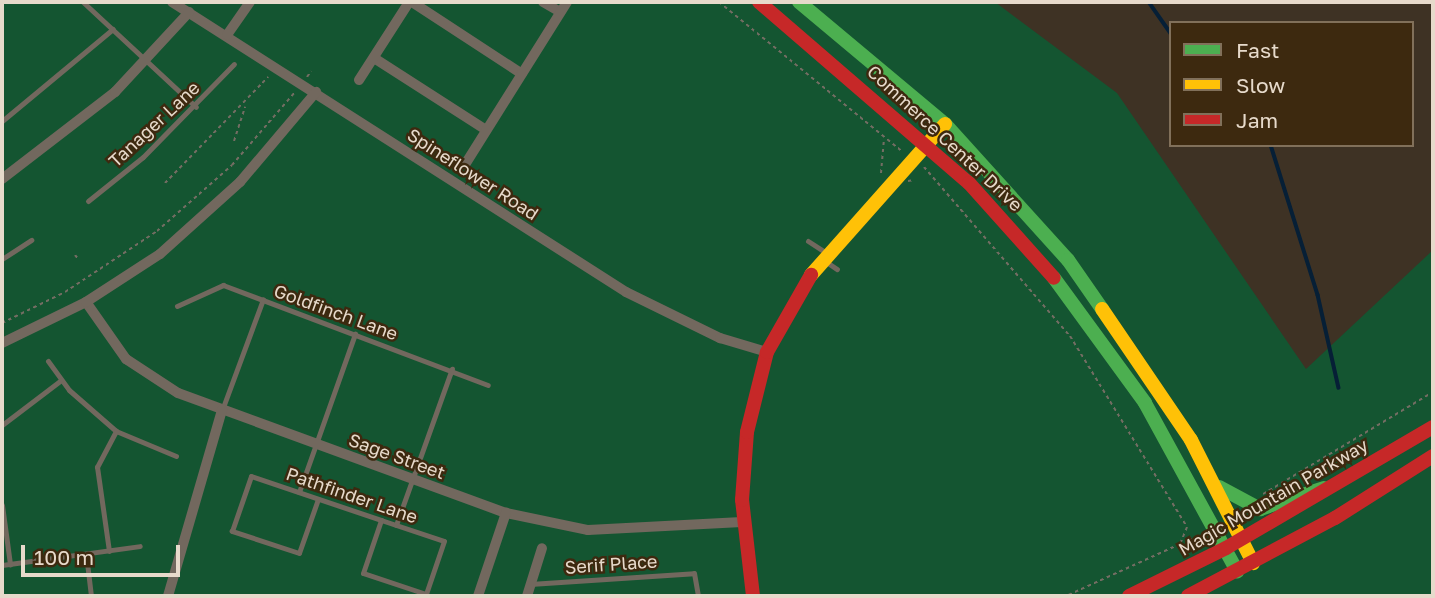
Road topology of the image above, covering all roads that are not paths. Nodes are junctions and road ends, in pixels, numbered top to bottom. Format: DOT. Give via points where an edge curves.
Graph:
graph roads {
  1 [pos="83,2"];
  2 [pos="172,2"];
  3 [pos="250,2"];
  4 [pos="410,2"];
  5 [pos="543,2"];
  6 [pos="567,2"];
  7 [pos="759,2"];
  8 [pos="799,2"];
  9 [pos="189,12"];
  10 [pos="560,12"];
  11 [pos="113,29"];
  12 [pos="227,35"];
  13 [pos="374,58"];
  14 [pos="148,62"];
  15 [pos="234,64"];
  16 [pos="522,74"];
  17 [pos="359,80"];
  18 [pos="316,92"];
  19 [pos="196,107"];
  20 [pos="2,121"];
  21 [pos="945,124"];
  22 [pos="486,130"];
  23 [pos="925,142"];
  24 [pos="466,163"];
  25 [pos="2,180"];
  26 [pos="88,201"];
  27 [pos="31,240"];
  28 [pos="808,240"];
  29 [pos="823,255"];
  30 [pos="2,259"];
  31 [pos="837,269"];
  32 [pos="263,299"];
  33 [pos="86,302"];
  34 [pos="177,306"];
  35 [pos="355,334"];
  36 [pos="2,344"];
  37 [pos="767,352"];
  38 [pos="48,361"];
  39 [pos="452,369"];
  40 [pos="61,380"];
  41 [pos="488,385"];
  42 [pos="222,410"];
  43 [pos="2,425"];
  44 [pos="1433,427"];
  45 [pos="116,431"];
  46 [pos="316,443"];
  47 [pos="176,456"];
  48 [pos="1433,456"];
  49 [pos="412,479"];
  50 [pos="1218,486"];
  51 [pos="1333,487"];
  52 [pos="299,492"];
  53 [pos="318,499"];
  54 [pos="2,505"];
  55 [pos="506,513"];
  56 [pos="382,520"];
  57 [pos="742,522"];
  58 [pos="396,525"];
  59 [pos="1242,539"];
  60 [pos="140,547"];
  61 [pos="541,548"];
  62 [pos="1226,548"];
  63 [pos="108,551"];
  64 [pos="86,554"];
  65 [pos="1253,563"];
  66 [pos="10,564"];
  67 [pos="2,565"];
  68 [pos="1237,571"];
  69 [pos="530,584"];
  70 [pos="91,596"];
  71 [pos="167,596"];
  72 [pos="178,596"];
  73 [pos="478,596"];
  74 [pos="527,596"];
  75 [pos="698,596"];
  76 [pos="753,596"];
  77 [pos="1129,596"];
  78 [pos="1188,596"];
  1 -- 11 [label="lane"];
  2 -- 9 [label="street, Spineflower Road"];
  3 -- 12 [label="street"];
  4 -- 13 [label="street"];
  4 -- 16 [label="street"];
  5 -- 10 [label="street"];
  6 -- 10 [label="street"];
  7 -- 23 [label="main road, Commerce Center Drive"];
  8 -- 21 [label="main road, Commerce Center Drive"];
  9 -- 12 [label="street, Spineflower Road"];
  9 -- 14 [label="street"];
  10 -- 16 [label="street"];
  11 -- 14 [label="lane"];
  11 -- 20 [label="lane"];
  12 -- 18 [label="street, Spineflower Road"];
  13 -- 17 [label="street"];
  13 -- 22 [label="street"];
  14 -- 19 [label="lane"];
  14 -- 25 [label="street" via="73,129"];
  15 -- 19 [label="lane, Tanager Lane"];
  16 -- 22 [label="street"];
  18 -- 33 [label="street" via="202,220"];
  18 -- 37 [label="street, Spineflower Road" via="626,292 720,338"];
  19 -- 26 [label="lane, Tanager Lane"];
  21 -- 23 [label="main road"];
  21 -- 50 [label="main road, Commerce Center Drive" via="1068,260"];
  22 -- 24 [label="street"];
  23 -- 29 [label="main road"];
  23 -- 62 [label="main road, Commerce Center Drive" via="1010,225 1097,333 1145,403"];
  27 -- 30 [label="lane"];
  28 -- 29 [label="lane"];
  29 -- 31 [label="lane"];
  29 -- 37 [label="main road"];
  32 -- 34 [label="lane, Goldfinch Lane" via="217,284"];
  32 -- 35 [label="lane, Goldfinch Lane"];
  32 -- 42 [label="lane"];
  33 -- 36 [label="street"];
  33 -- 42 [label="street, Sage Street" via="139,369"];
  35 -- 39 [label="lane, Goldfinch Lane"];
  35 -- 46 [label="lane"];
  37 -- 57 [label="main road" via="747,432"];
  38 -- 40 [label="lane"];
  39 -- 41 [label="lane, Goldfinch Lane"];
  39 -- 49 [label="lane"];
  40 -- 43 [label="lane"];
  40 -- 45 [label="lane"];
  42 -- 46 [label="street, Sage Street"];
  42 -- 71 [label="street"];
  44 -- 51 [label="main road, Magic Mountain Parkway"];
  45 -- 47 [label="lane"];
  45 -- 63 [label="lane" via="97,467"];
  46 -- 49 [label="street, Sage Street"];
  46 -- 52 [label="lane"];
  48 -- 65 [label="main road"];
  49 -- 55 [label="street, Sage Street"];
  49 -- 58 [label="lane"];
  50 -- 51 [label="main road" via="1253,509"];
  50 -- 59 [label="main road, Commerce Center Drive"];
  51 -- 59 [label="main road, Magic Mountain Parkway"];
  52 -- 53 [label="lane, Pathfinder Lane"];
  52 -- 53 [label="lane, Pathfinder Lane" via="251,476 232,531 299,553"];
  53 -- 56 [label="lane, Pathfinder Lane"];
  54 -- 66 [label="lane"];
  55 -- 57 [label="street, Sage Street" via="588,530"];
  55 -- 73 [label="street"];
  56 -- 58 [label="lane, Pathfinder Lane"];
  56 -- 58 [label="lane, Pathfinder Lane" via="363,573 426,594 444,541"];
  57 -- 76 [label="main road"];
  59 -- 62 [label="main road, Magic Mountain Parkway"];
  59 -- 65 [label="main road, Commerce Center Drive"];
  60 -- 63 [label="lane"];
  61 -- 69 [label="street"];
  62 -- 68 [label="main road, Commerce Center Drive"];
  62 -- 77 [label="main road, Magic Mountain Parkway"];
  63 -- 64 [label="lane"];
  64 -- 66 [label="lane"];
  64 -- 70 [label="lane"];
  65 -- 68 [label="main road"];
  66 -- 67 [label="lane"];
  68 -- 78 [label="main road"];
  69 -- 74 [label="street"];
  69 -- 75 [label="lane, Serif Place" via="694,573"];
  71 -- 72 [label="lane"];
}
